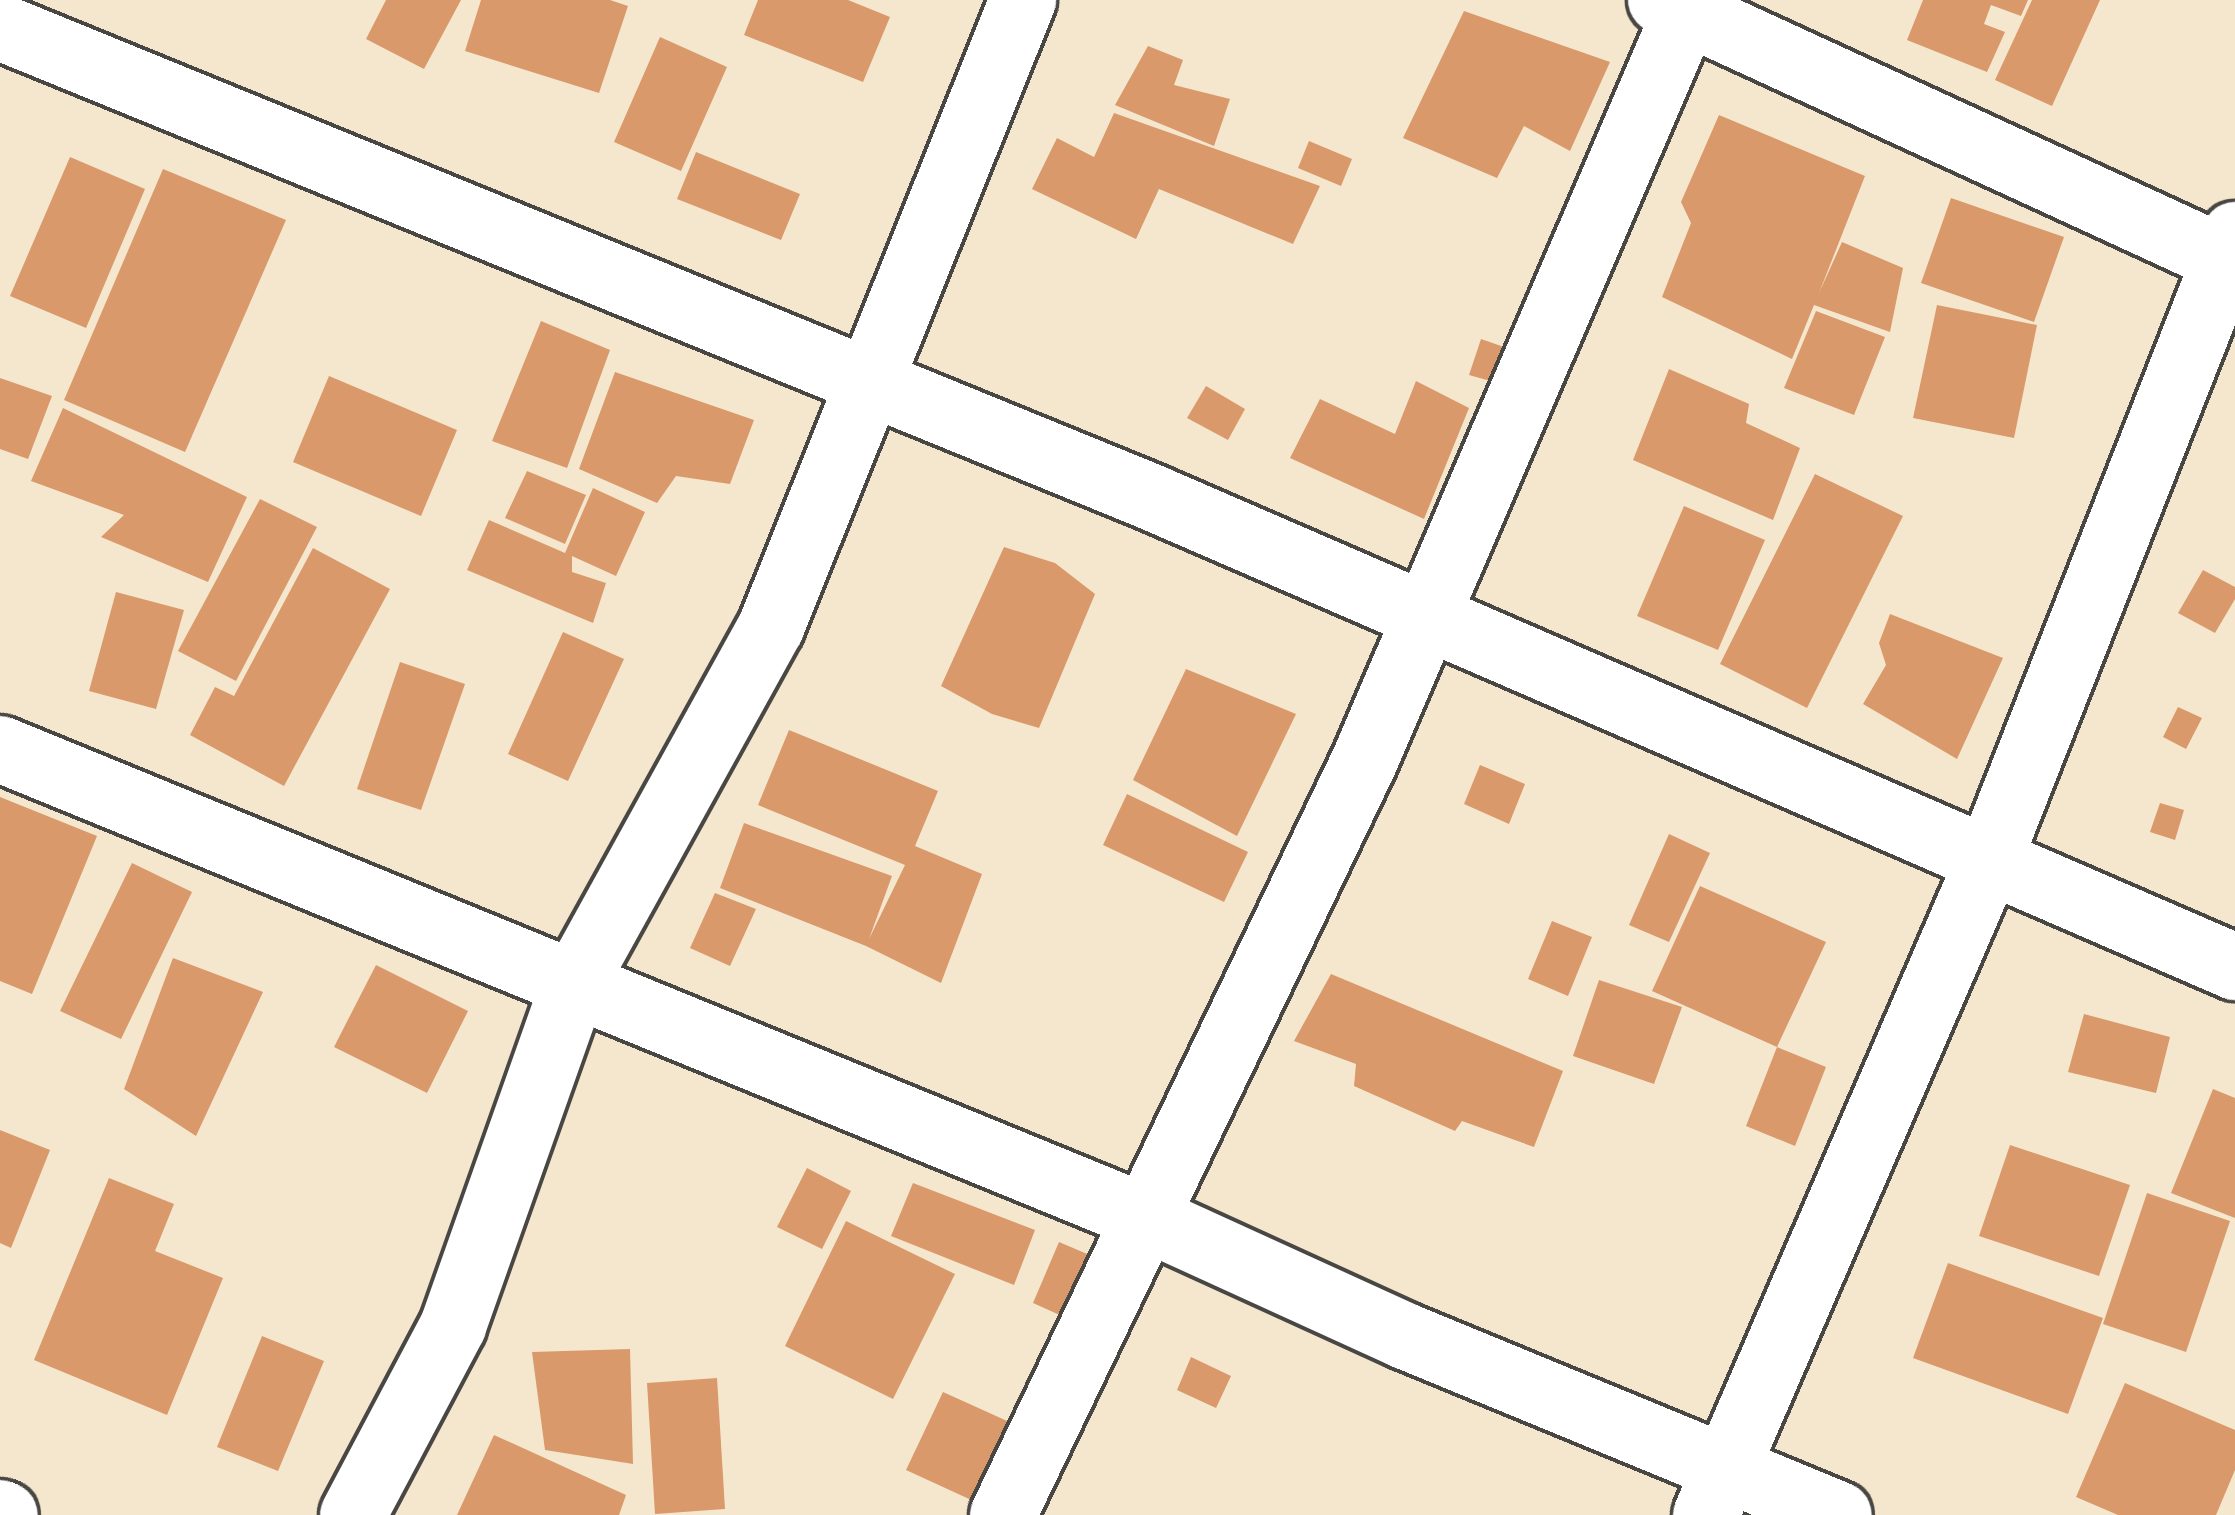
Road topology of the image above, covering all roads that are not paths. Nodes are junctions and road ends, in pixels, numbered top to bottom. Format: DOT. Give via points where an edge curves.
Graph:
graph roads {
  1 [pos="1023,0"];
  2 [pos="1680,3"];
  3 [pos="0,27"];
  4 [pos="2231,253"];
  5 [pos="869,381"];
  6 [pos="1428,616"];
  7 [pos="0,749"];
  8 [pos="1988,862"];
  9 [pos="2235,967"];
  10 [pos="575,982"];
  11 [pos="1144,1217"];
  12 [pos="1716,1492"];
  13 [pos="352,1515"];
  14 [pos="1003,1515"];
  15 [pos="1839,1515"];
  1 -- 5 [label="street"];
  2 -- 4 [label="street"];
  2 -- 6 [label="street"];
  3 -- 5 [label="street"];
  4 -- 8 [label="street"];
  5 -- 6 [label="street"];
  5 -- 10 [label="street" via="771,627"];
  6 -- 8 [label="street"];
  6 -- 11 [label="street"];
  7 -- 10 [label="street"];
  8 -- 9 [label="street"];
  8 -- 12 [label="street"];
  10 -- 11 [label="street"];
  10 -- 13 [label="street" via="453,1326"];
  11 -- 12 [label="street" via="1406,1336"];
  11 -- 14 [label="street"];
  12 -- 15 [label="street"];
}
